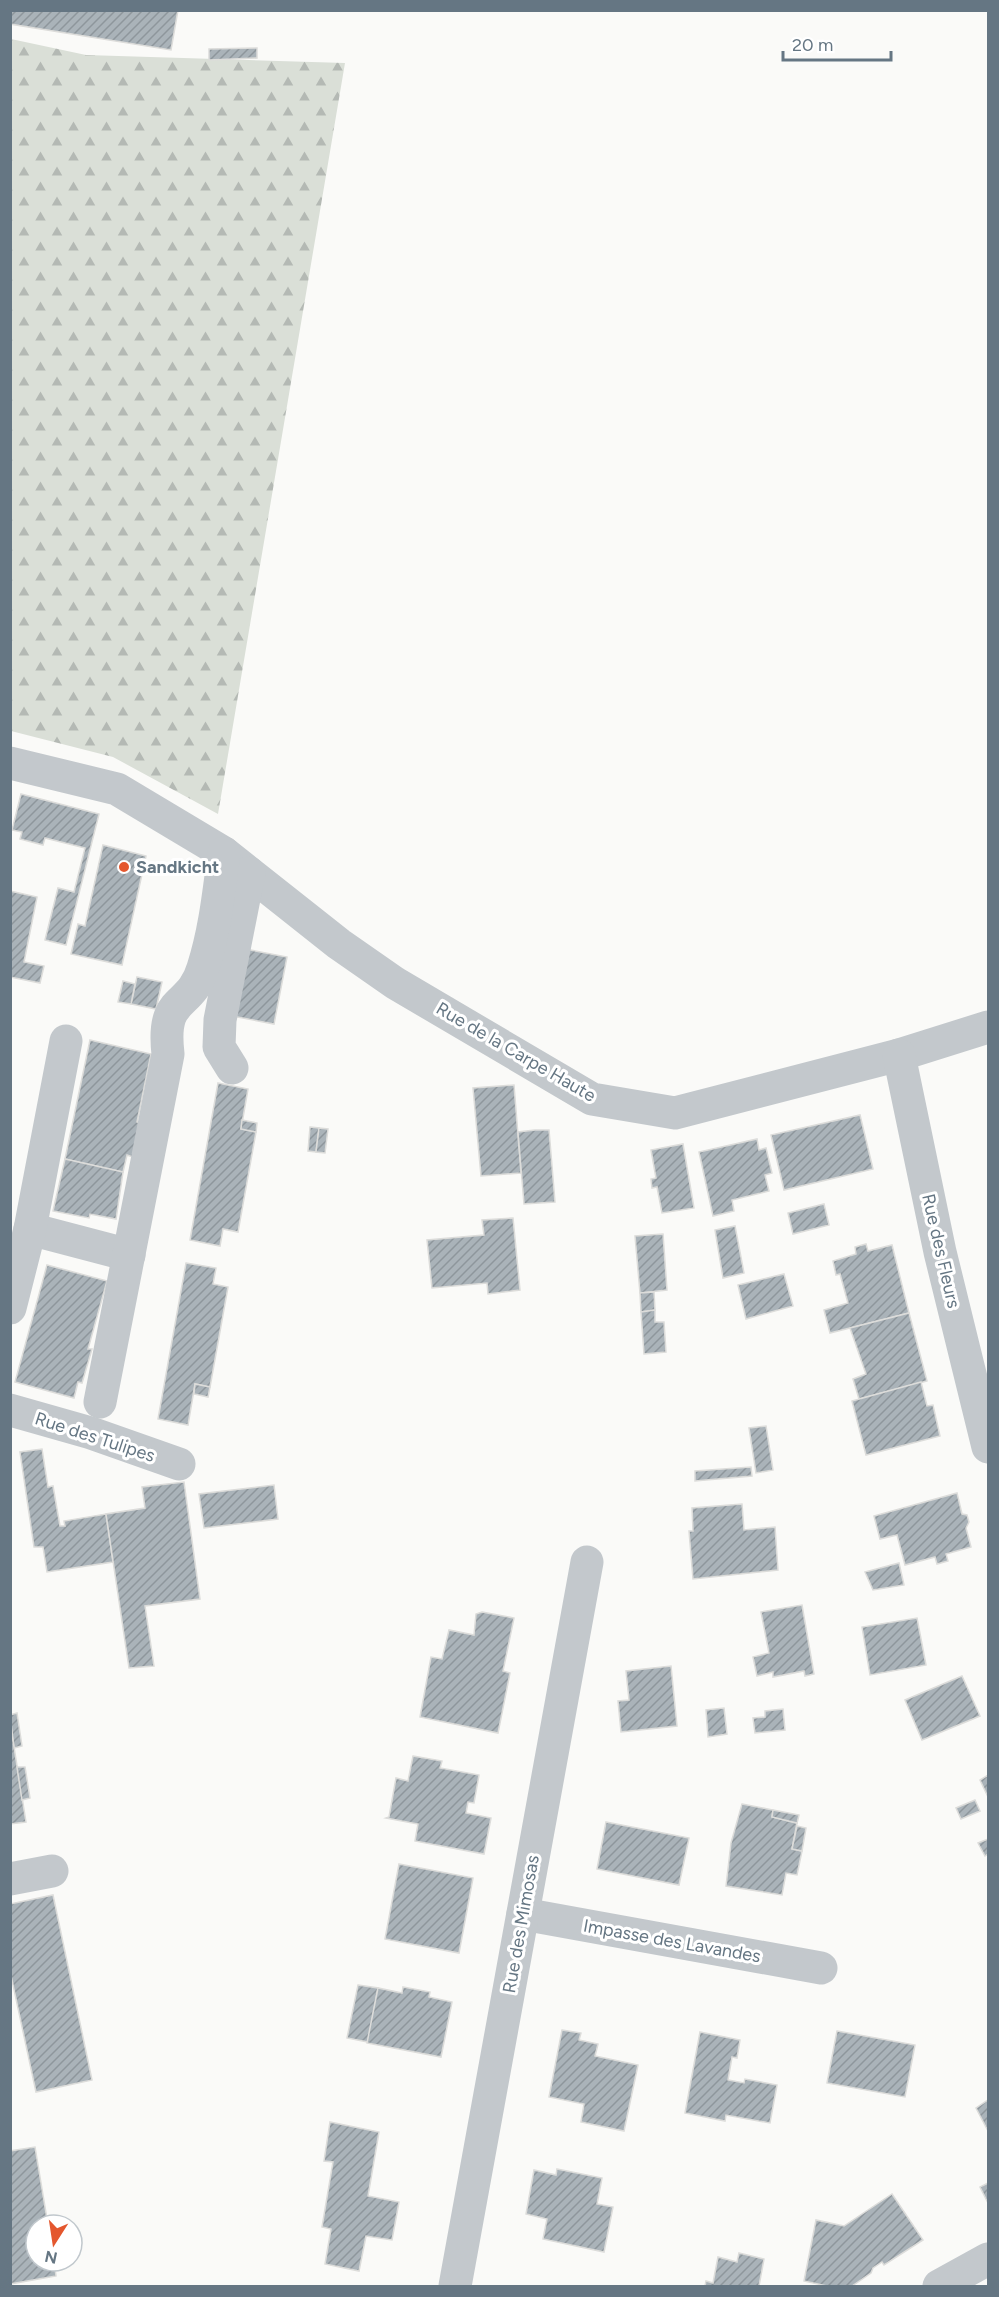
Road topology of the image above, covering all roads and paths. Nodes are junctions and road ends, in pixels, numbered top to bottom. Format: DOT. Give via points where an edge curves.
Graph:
graph roads {
  1 [pos="10,763"];
  2 [pos="224,853"];
  3 [pos="249,873"];
  4 [pos="988,1027"];
  5 [pos="66,1041"];
  6 [pos="898,1055"];
  7 [pos="232,1068"];
  8 [pos="30,1229"];
  9 [pos="129,1255"];
  10 [pos="10,1308"];
  11 [pos="100,1402"];
  12 [pos="10,1410"];
  13 [pos="988,1447"];
  14 [pos="179,1464"];
  15 [pos="587,1562"];
  16 [pos="52,1871"];
  17 [pos="10,1879"];
  18 [pos="523,1914"];
  19 [pos="821,1968"];
  20 [pos="988,2259"];
  21 [pos="455,2286"];
  22 [pos="939,2286"];
  1 -- 2 [label="street, Rue de la Carpe Haute" via="117,789"];
  2 -- 3 [label="street, Rue de la Carpe Haute"];
  2 -- 9 [label="street" via="203,971 194,987 171,1010 165,1029 168,1054"];
  3 -- 6 [label="street, Rue de la Carpe Haute" via="339,944 395,982 592,1099 675,1113"];
  3 -- 7 [label="street" via="220,1020 219,1047"];
  4 -- 6 [label="street, Rue de la Carpe Haute"];
  5 -- 8 [label="street"];
  6 -- 13 [label="street, Rue des Fleurs" via="940,1252"];
  8 -- 9 [label="street"];
  8 -- 10 [label="street"];
  9 -- 11 [label="street"];
  12 -- 14 [label="street, Rue des Tulipes"];
  15 -- 18 [label="street, Rue des Mimosas"];
  16 -- 17 [label="street"];
  18 -- 19 [label="street, Impasse des Lavandes"];
  18 -- 21 [label="street, Rue des Mimosas"];
  20 -- 22 [label="street"];
}
